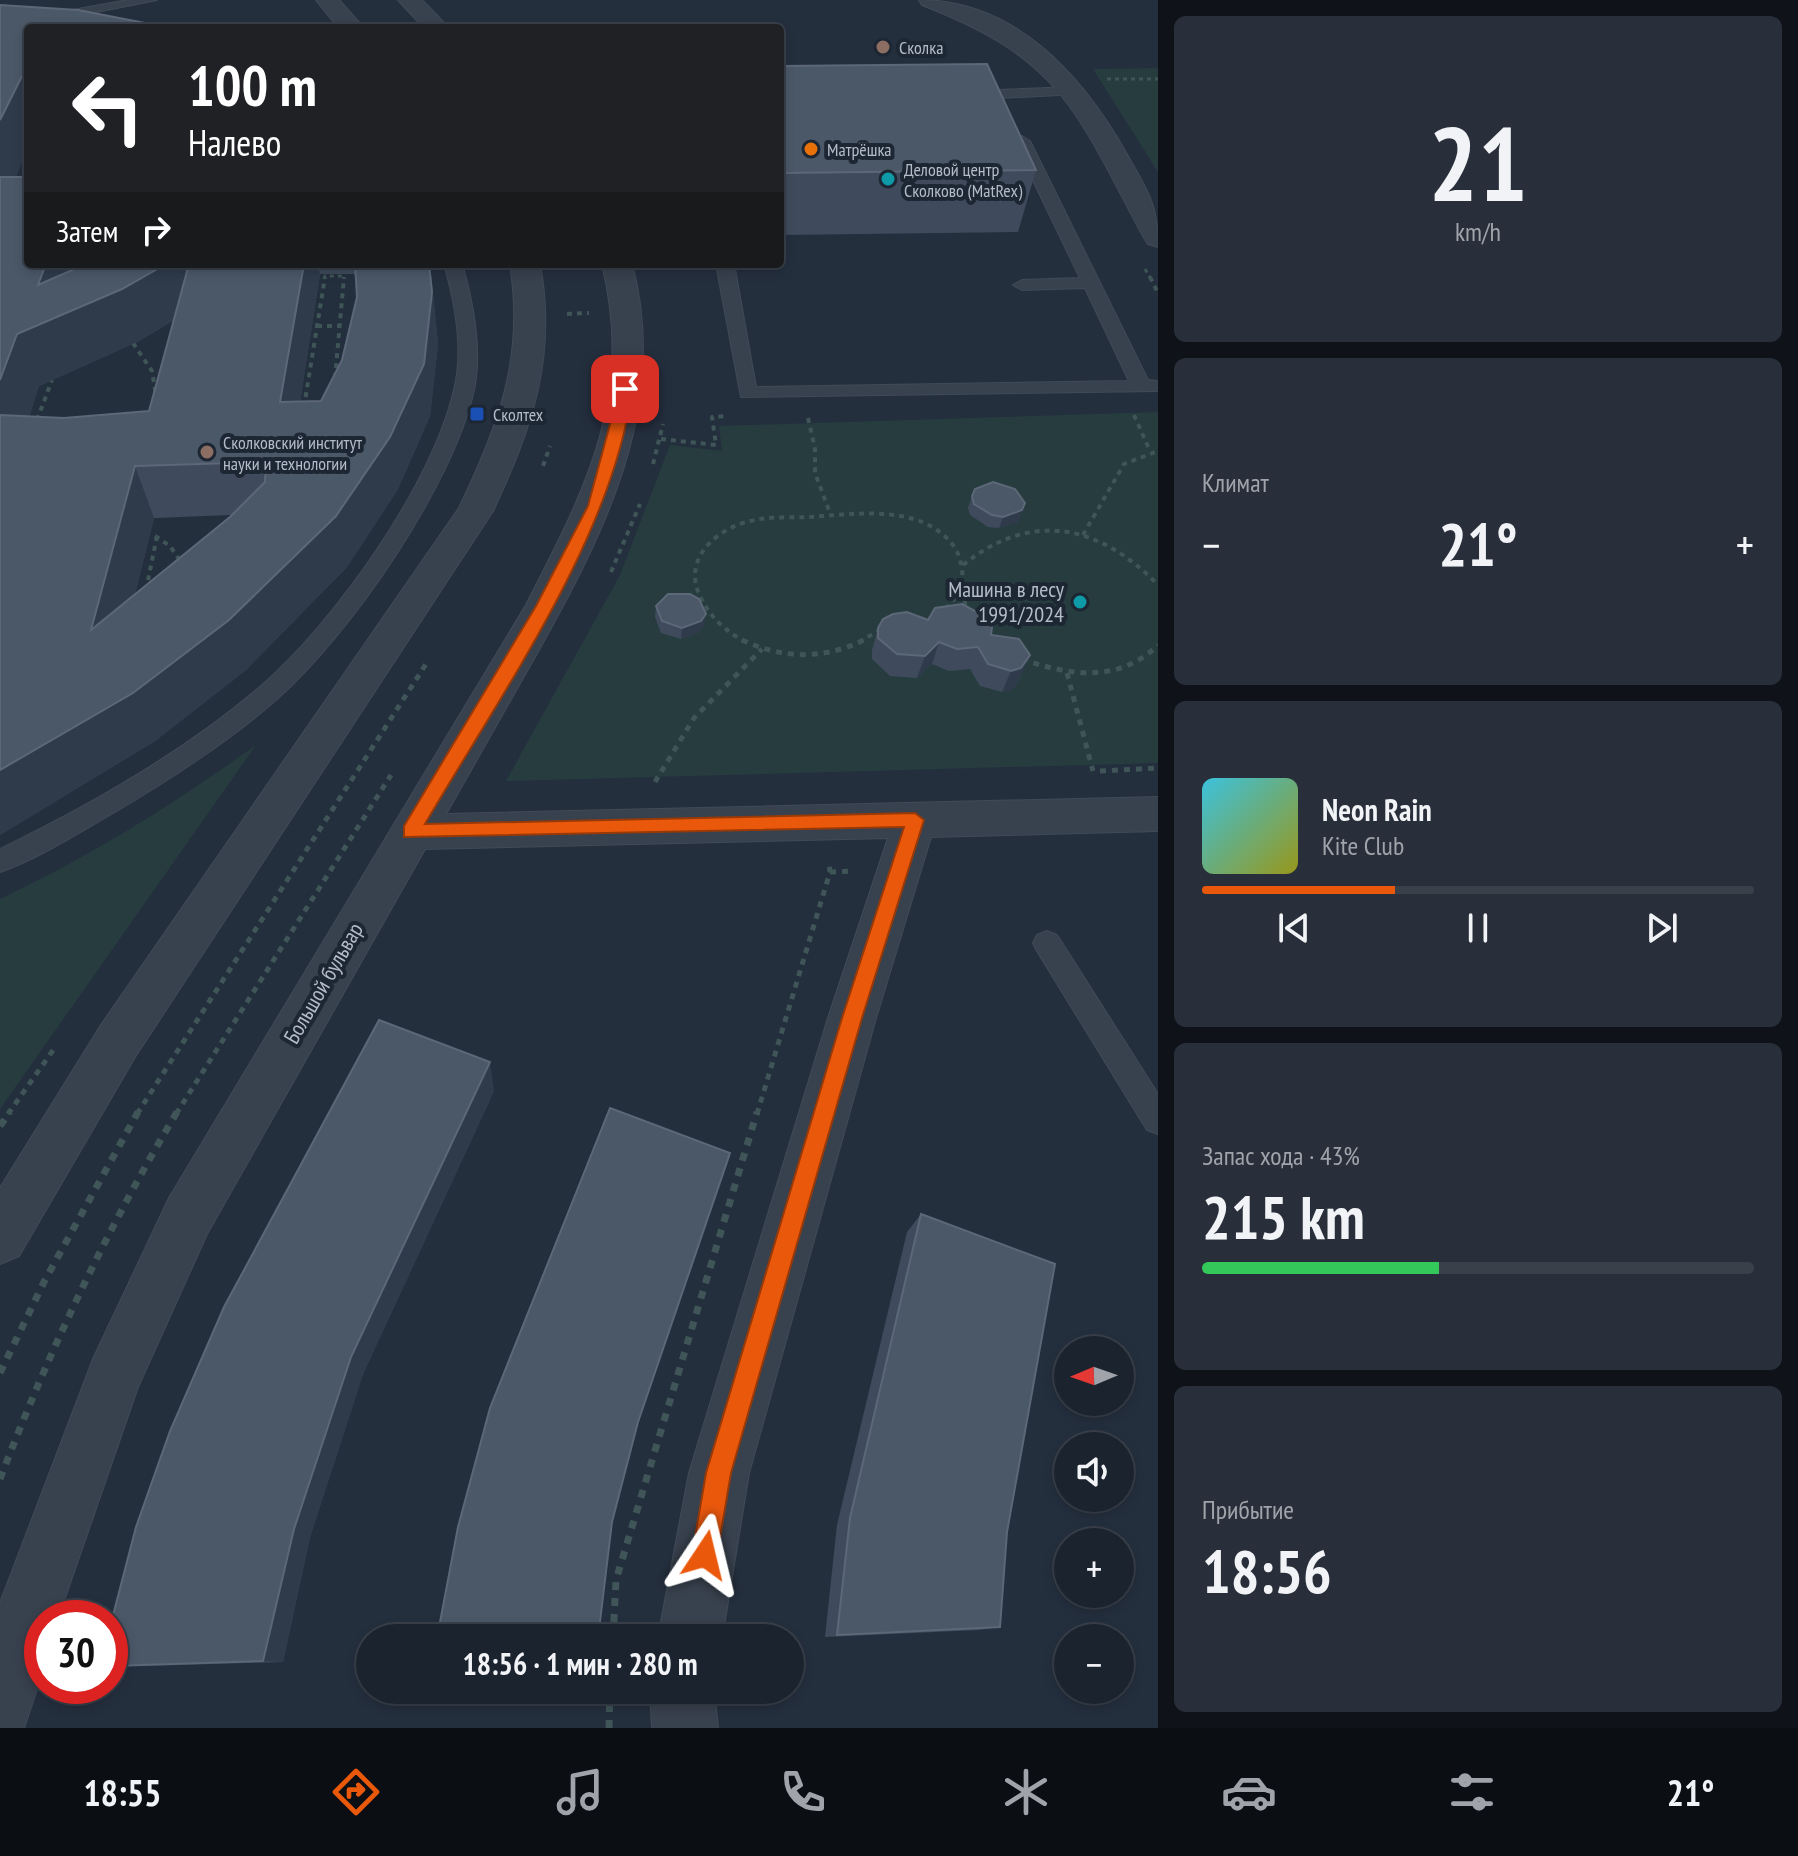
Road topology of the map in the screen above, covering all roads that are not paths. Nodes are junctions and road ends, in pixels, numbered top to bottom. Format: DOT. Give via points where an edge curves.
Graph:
graph roads {
  1 [pos="53,0"];
  2 [pos="150,0"];
  3 [pos="327,0"];
  4 [pos="409,0"];
  5 [pos="930,0"];
  6 [pos="61,16"];
  7 [pos="348,24"];
  8 [pos="433,24"];
  9 [pos="0,27"];
  10 [pos="0,38"];
  11 [pos="24,40"];
  12 [pos="1085,85"];
  13 [pos="1158,238"];
  14 [pos="454,268"];
  15 [pos="526,268"];
  16 [pos="726,268"];
  17 [pos="604,282"];
  18 [pos="1090,283"];
  19 [pos="1022,285"];
  20 [pos="1150,386"];
  21 [pos="1158,814"];
  22 [pos="915,820"];
  23 [pos="411,832"];
  24 [pos="0,861"];
  25 [pos="1047,943"];
  26 [pos="1158,1120"];
  27 [pos="0,1237"];
  28 [pos="692,1624"];
  29 [pos="683,1704"];
  30 [pos="0,1708"];
  31 [pos="685,1728"];
  1 -- 6 [label="lane"];
  2 -- 6 [label="lane"];
  3 -- 7 [label="street"];
  4 -- 8 [label="street"];
  5 -- 12 [label="street" via="1001,31"];
  6 -- 9 [label="lane"];
  10 -- 11 [label="lane"];
  12 -- 13 [label="street"];
  12 -- 18 [label="lane" via="1000,104"];
  14 -- 24 [label="lane" via="464,318 465,389 436,464 358,586 285,678 249,708 133,790"];
  15 -- 27 [label="street" via="532,304 528,380 509,443 475,511 118,1041"];
  16 -- 20 [label="lane" via="748,393"];
  17 -- 23 [label="street, Большой бульвар" via="626,312 628,362 622,417 595,506 544,607"];
  18 -- 19 [label="lane"];
  18 -- 20 [label="lane"];
  21 -- 22 [label="street"];
  22 -- 23 [label="street"];
  22 -- 28 [label="street" via="719,1473"];
  23 -- 30 [label="street, Большой бульвар" via="188,1216 113,1379 40,1573"];
  25 -- 26 [label="lane"];
  29 -- 31 [label="street"];
}
